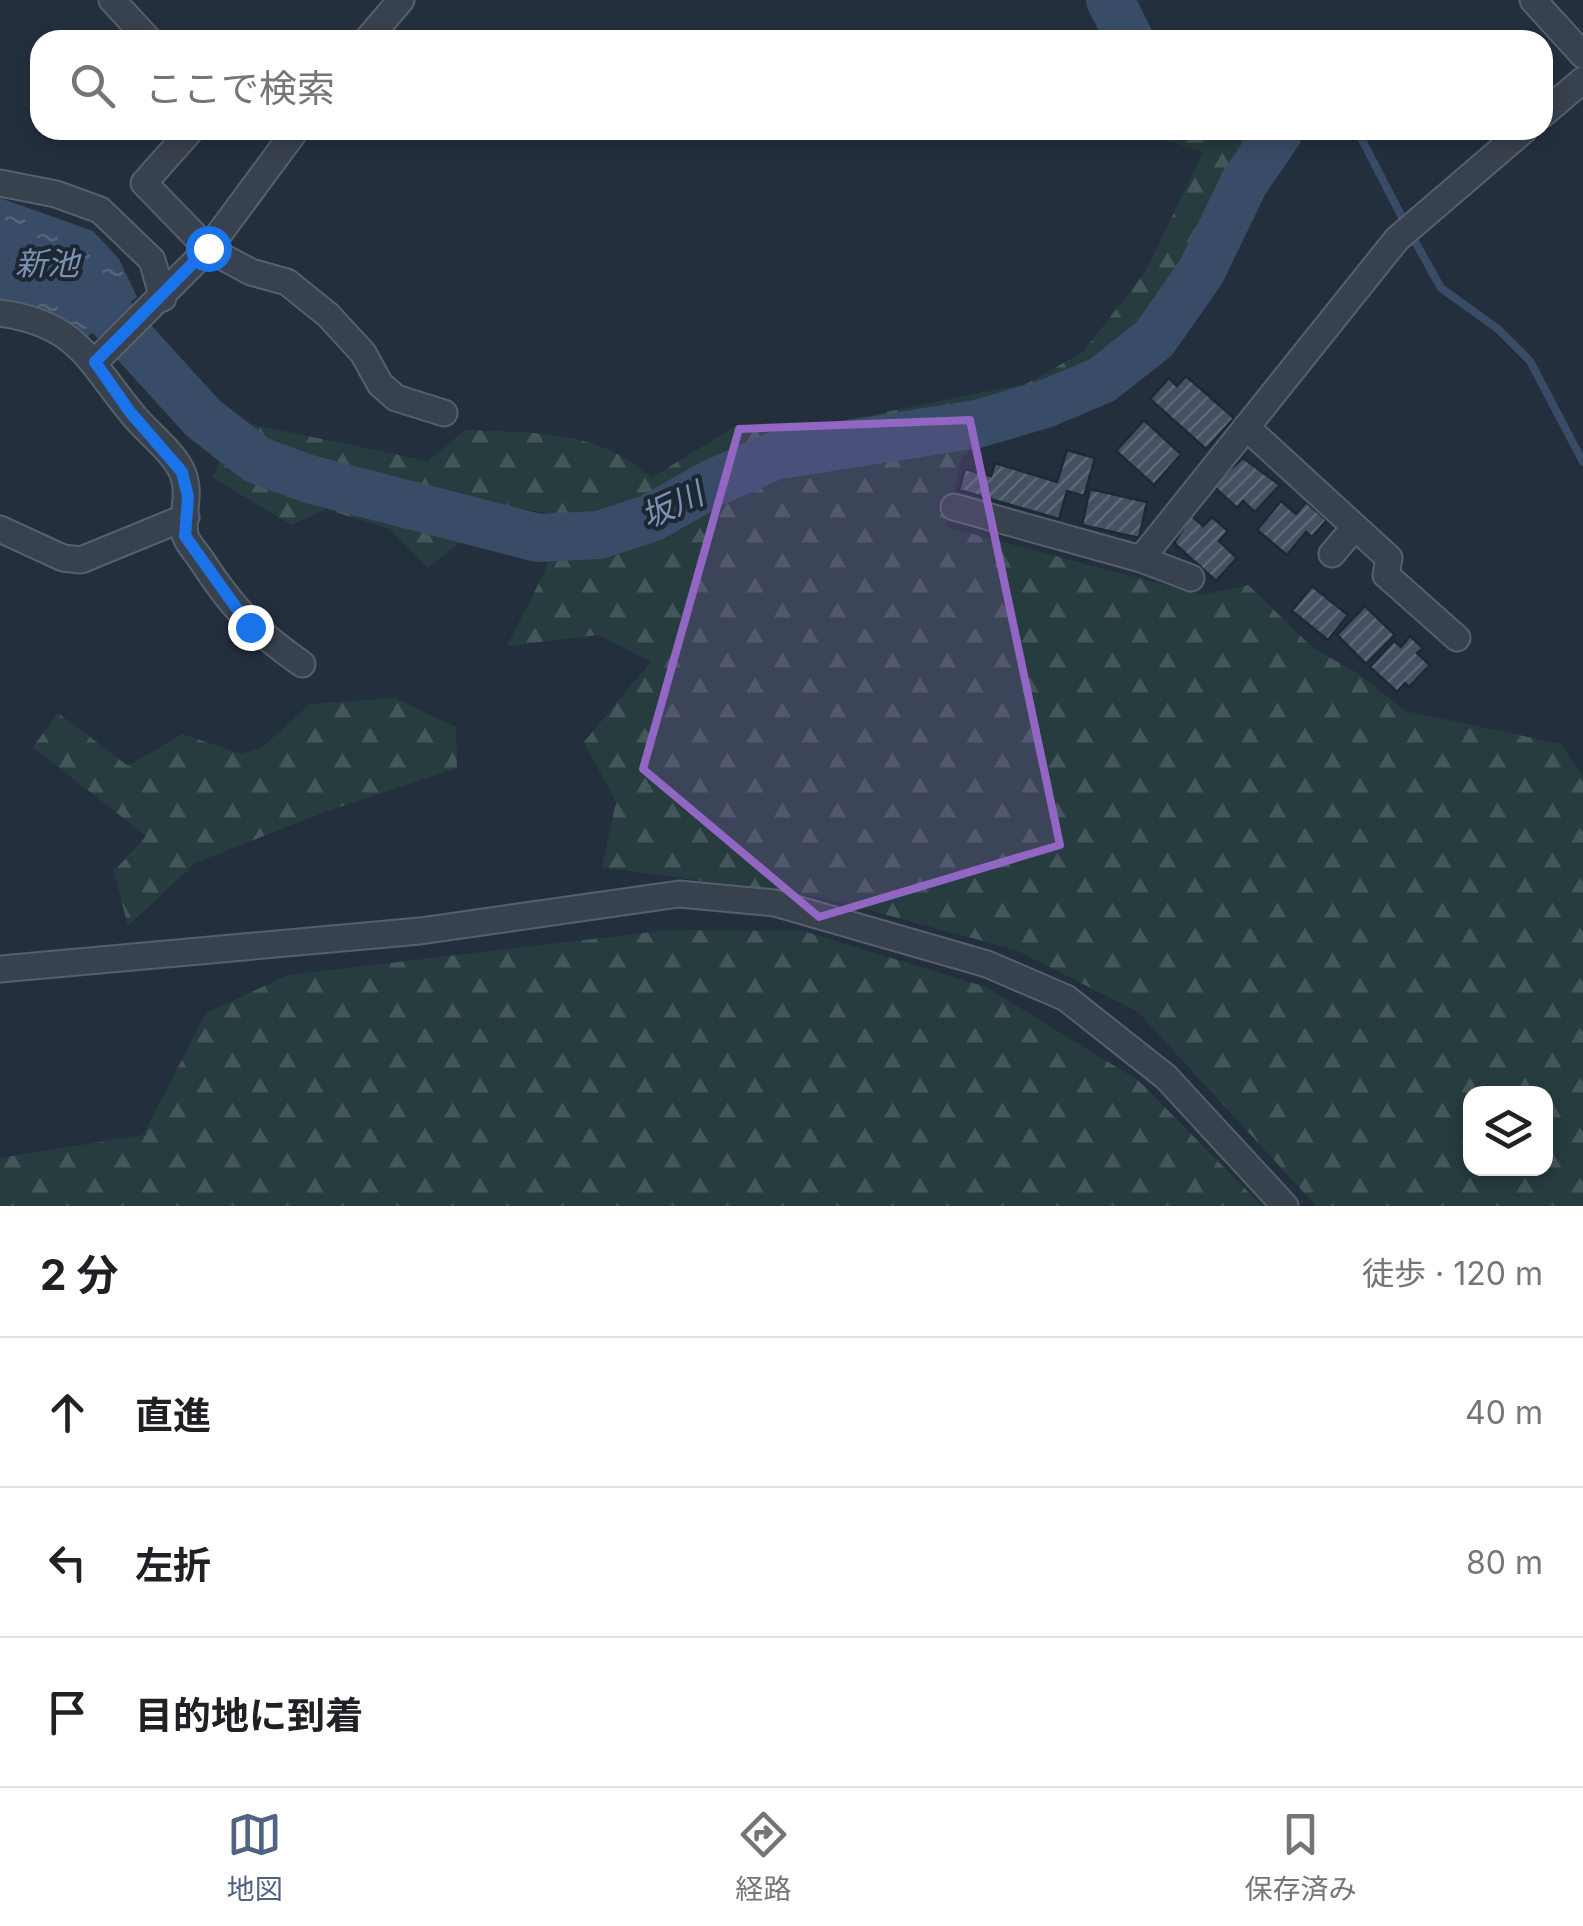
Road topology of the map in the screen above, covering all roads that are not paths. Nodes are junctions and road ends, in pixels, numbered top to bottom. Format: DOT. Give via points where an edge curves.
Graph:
graph roads {
  1 [pos="112,0"];
  2 [pos="401,0"];
  3 [pos="1533,0"];
  4 [pos="140,30"];
  5 [pos="376,30"];
  6 [pos="1583,54"];
  7 [pos="1583,80"];
  8 [pos="1553,106"];
  9 [pos="182,140"];
  10 [pos="289,140"];
  11 [pos="1512,140"];
  12 [pos="0,183"];
  13 [pos="208,248"];
  14 [pos="157,304"];
  15 [pos="0,314"];
  16 [pos="98,360"];
  17 [pos="444,413"];
  18 [pos="1246,426"];
  19 [pos="954,507"];
  20 [pos="186,517"];
  21 [pos="1355,527"];
  22 [pos="0,529"];
  23 [pos="1332,554"];
  24 [pos="1141,559"];
  25 [pos="1191,578"];
  26 [pos="1457,638"];
  27 [pos="302,664"];
  28 [pos="0,969"];
  29 [pos="1285,1206"];
  1 -- 4 [label="street"];
  2 -- 5 [label="street"];
  3 -- 6 [label="street"];
  7 -- 8 [label="street"];
  9 -- 13 [label="street" via="144,184"];
  10 -- 13 [label="street"];
  11 -- 18 [label="street" via="1397,239"];
  12 -- 14 [label="street" via="100,210 152,260"];
  13 -- 14 [label="street"];
  13 -- 17 [label="street" via="251,272 287,282 364,353 396,398"];
  14 -- 16 [label="street"];
  15 -- 16 [label="street" via="28,317"];
  16 -- 20 [label="street" via="130,412 182,472"];
  18 -- 21 [label="street"];
  18 -- 24 [label="street"];
  19 -- 24 [label="street"];
  20 -- 22 [label="street" via="81,560"];
  20 -- 27 [label="street" via="185,536 227,599 250,627"];
  21 -- 23 [label="street"];
  21 -- 26 [label="street" via="1389,558 1386,575"];
  24 -- 25 [label="street"];
  28 -- 29 [label="street" via="420,931 679,894 775,903 987,964 1066,998 1166,1077"];
}
